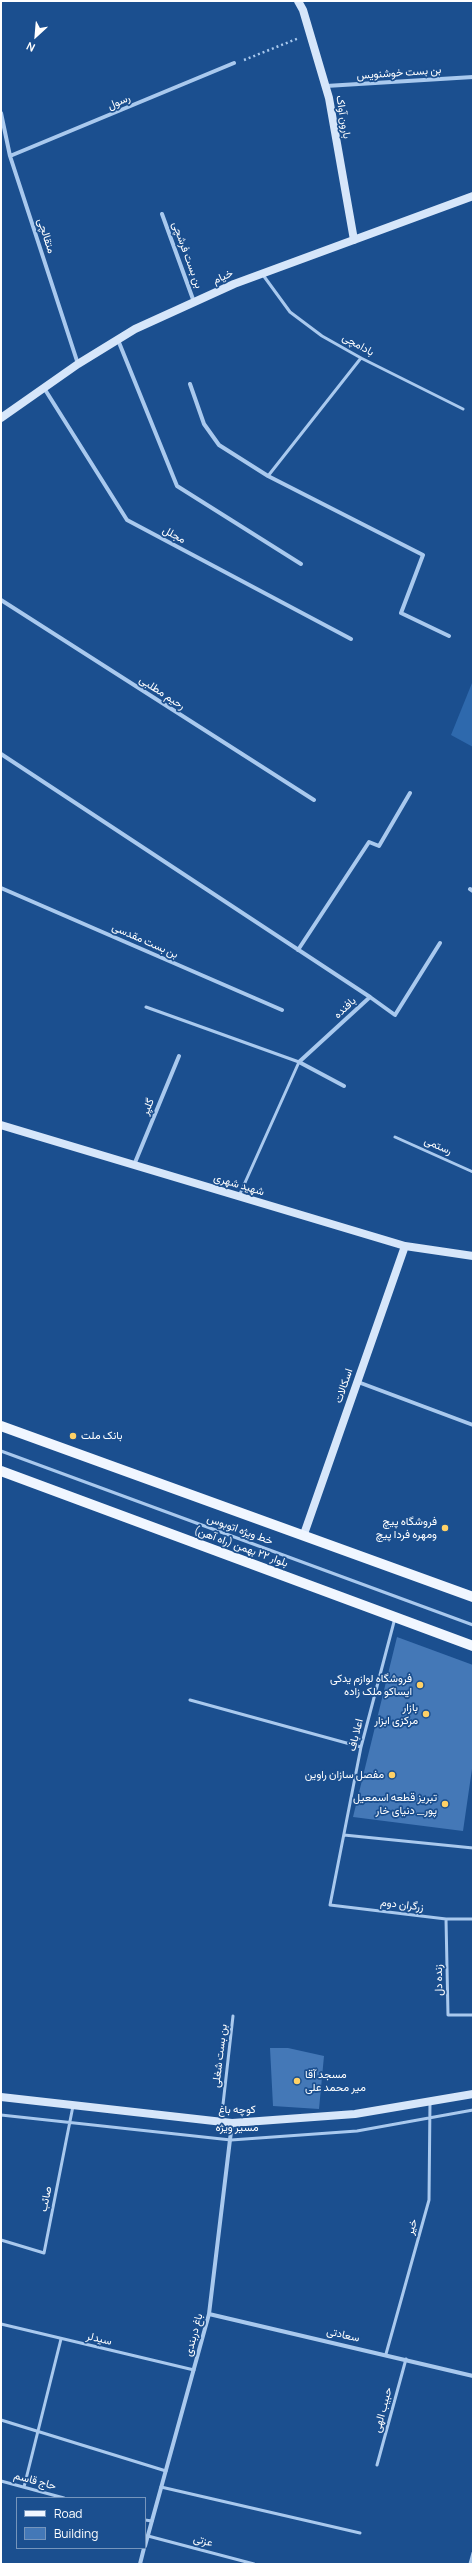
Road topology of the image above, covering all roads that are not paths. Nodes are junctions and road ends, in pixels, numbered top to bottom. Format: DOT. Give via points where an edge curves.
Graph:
graph roads {
  1 [pos="298,1"];
  2 [pos="234,63"];
  3 [pos="473,77"];
  4 [pos="326,86"];
  5 [pos="1,113"];
  6 [pos="10,156"];
  7 [pos="473,196"];
  8 [pos="162,214"];
  9 [pos="354,240"];
  10 [pos="262,273"];
  11 [pos="194,302"];
  12 [pos="118,340"];
  13 [pos="361,358"];
  14 [pos="78,364"];
  15 [pos="190,384"];
  16 [pos="44,388"];
  17 [pos="463,409"];
  18 [pos="1,418"];
  19 [pos="268,476"];
  20 [pos="301,564"];
  21 [pos="1,601"];
  22 [pos="450,636"];
  23 [pos="351,639"];
  24 [pos="1,754"];
  25 [pos="410,793"];
  26 [pos="314,800"];
  27 [pos="1,888"];
  28 [pos="440,943"];
  29 [pos="298,950"];
  30 [pos="370,997"];
  31 [pos="146,1007"];
  32 [pos="282,1010"];
  33 [pos="179,1056"];
  34 [pos="300,1062"];
  35 [pos="344,1086"];
  36 [pos="1,1125"];
  37 [pos="395,1137"];
  38 [pos="134,1165"];
  39 [pos="473,1172"];
  40 [pos="239,1196"];
  41 [pos="405,1246"];
  42 [pos="473,1256"];
  43 [pos="357,1382"];
  44 [pos="473,1424"];
  45 [pos="1,1426"];
  46 [pos="1,1451"];
  47 [pos="1,1471"];
  48 [pos="304,1534"];
  49 [pos="473,1596"];
  50 [pos="396,1617"];
  51 [pos="473,1625"];
  52 [pos="473,1646"];
  53 [pos="190,1700"];
  54 [pos="361,1747"];
  55 [pos="344,1834"];
  56 [pos="473,1848"];
  57 [pos="330,1905"];
  58 [pos="446,1919"];
  59 [pos="473,1920"];
  60 [pos="473,2015"];
  61 [pos="233,2016"];
  62 [pos="473,2094"];
  63 [pos="1,2097"];
  64 [pos="430,2102"];
  65 [pos="73,2105"];
  66 [pos="473,2110"];
  67 [pos="1,2115"];
  68 [pos="430,2118"];
  69 [pos="221,2122"];
  70 [pos="70,2123"];
  71 [pos="232,2123"];
  72 [pos="231,2140"];
  73 [pos="1,2240"];
  74 [pos="209,2314"];
  75 [pos="1,2324"];
  76 [pos="60,2339"];
  77 [pos="386,2354"];
  78 [pos="406,2359"];
  79 [pos="194,2370"];
  80 [pos="473,2376"];
  81 [pos="1,2420"];
  82 [pos="37,2432"];
  83 [pos="377,2465"];
  84 [pos="166,2471"];
  85 [pos="1,2481"];
  86 [pos="24,2487"];
  87 [pos="161,2487"];
  88 [pos="60,2497"];
  89 [pos="146,2520"];
  90 [pos="152,2521"];
  91 [pos="360,2533"];
  92 [pos="148,2536"];
  93 [pos="146,2543"];
  94 [pos="144,2549"];
  95 [pos="473,2554"];
  96 [pos="140,2564"];
  97 [pos="254,2564"];
  98 [pos="470,2564"];
  1 -- 4 [label="main road, بارون آواک"];
  2 -- 6 [label="street, رسول"];
  3 -- 4 [label="street, بن بست خوشنویس"];
  4 -- 9 [label="main road, بارون آواک"];
  5 -- 6 [label="street, متقالچی"];
  6 -- 14 [label="street, متقالچی"];
  7 -- 9 [label="main road, خیام"];
  8 -- 11 [label="street, بن بست فرشچی"];
  9 -- 10 [label="main road, خیام"];
  10 -- 11 [label="main road, خیام"];
  10 -- 13 [label="lane, بادامچی" via="290,312 322,336"];
  11 -- 12 [label="main road, خیام" via="135,329"];
  12 -- 14 [label="main road, خیام"];
  12 -- 20 [label="street" via="177,486"];
  13 -- 17 [label="lane, بادامچی"];
  13 -- 19 [label="lane"];
  14 -- 16 [label="main road, خیام"];
  15 -- 19 [label="street" via="204,424 219,445"];
  16 -- 18 [label="main road, خیام"];
  16 -- 23 [label="street, مجلل" via="127,520"];
  19 -- 22 [label="street" via="423,555 401,613"];
  21 -- 26 [label="street, رحیم مطلبی"];
  24 -- 29 [label="street"];
  25 -- 29 [label="street" via="379,846 369,842"];
  27 -- 32 [label="street, بن بست مقدسی"];
  28 -- 30 [label="street, بافنده" via="396,1015"];
  29 -- 30 [label="street"];
  30 -- 34 [label="street, بافنده"];
  31 -- 34 [label="lane"];
  33 -- 38 [label="street, گلپر"];
  34 -- 35 [label="street"];
  34 -- 40 [label="lane, بافنده"];
  36 -- 38 [label="main road, شهید شهری"];
  37 -- 39 [label="lane, رستمی"];
  38 -- 40 [label="main road, شهید شهری"];
  40 -- 41 [label="main road, شهید شهری"];
  41 -- 42 [label="main road, شهید شهری"];
  41 -- 43 [label="main road, اسکالات"];
  43 -- 44 [label="street"];
  43 -- 48 [label="main road, اسکالات"];
  45 -- 48 [label="main road"];
  46 -- 51 [label="lane, خط ویژه اتوبوس"];
  47 -- 50 [label="main road, بلوار ۲۲ بهمن (راه آهن)"];
  48 -- 49 [label="main road"];
  50 -- 52 [label="main road, بلوار ۲۲ بهمن (راه آهن)"];
  50 -- 54 [label="lane, اعلا باف"];
  53 -- 54 [label="lane"];
  54 -- 55 [label="lane, اعلا باف"];
  55 -- 56 [label="lane"];
  55 -- 57 [label="lane, اعلا باف"];
  57 -- 58 [label="lane, زرگران دوم"];
  58 -- 59 [label="lane, زرگران دوم"];
  58 -- 60 [label="lane, زنده دل" via="448,2015"];
  61 -- 69 [label="lane, بن بست شغلی"];
  62 -- 64 [label="main road, کوچه باغ"];
  63 -- 65 [label="main road, کوچه باغ"];
  64 -- 68 [label="lane, خیر"];
  64 -- 71 [label="main road, کوچه باغ" via="355,2114"];
  65 -- 69 [label="main road, کوچه باغ"];
  65 -- 70 [label="lane, صائب"];
  66 -- 68 [label="lane, مسیر ویژه"];
  67 -- 70 [label="lane, مسیر ویژه"];
  68 -- 72 [label="lane, مسیر ویژه" via="357,2130"];
  68 -- 77 [label="lane, خیر" via="428,2200"];
  69 -- 71 [label="main road, کوچه باغ"];
  70 -- 72 [label="lane, مسیر ویژه"];
  70 -- 73 [label="lane, صائب" via="44,2253"];
  71 -- 72 [label="street, باغ دربندی"];
  72 -- 74 [label="street, باغ دربندی"];
  74 -- 77 [label="street, سعادتی"];
  74 -- 79 [label="street, باغ دربندی"];
  75 -- 76 [label="lane, سیدلر"];
  76 -- 79 [label="lane, سیدلر"];
  76 -- 82 [label="lane"];
  77 -- 78 [label="street, سعادتی"];
  78 -- 80 [label="street, سعادتی"];
  78 -- 83 [label="lane, حبیب الهی"];
  79 -- 84 [label="street, باغ دربندی"];
  81 -- 82 [label="lane"];
  82 -- 84 [label="lane"];
  82 -- 86 [label="lane"];
  84 -- 87 [label="street, باغ دربندی"];
  85 -- 86 [label="lane, حاج قاسم"];
  86 -- 88 [label="lane, حاج قاسم"];
  87 -- 90 [label="street, باغ دربندی"];
  87 -- 91 [label="lane"];
  89 -- 90 [label="lane"];
  90 -- 92 [label="street, باغ دربندی"];
  92 -- 93 [label="street, باغ دربندی"];
  92 -- 97 [label="lane, عزتی"];
  94 -- 96 [label="street, باغ دربندی"];
  95 -- 98 [label="lane"];
}
